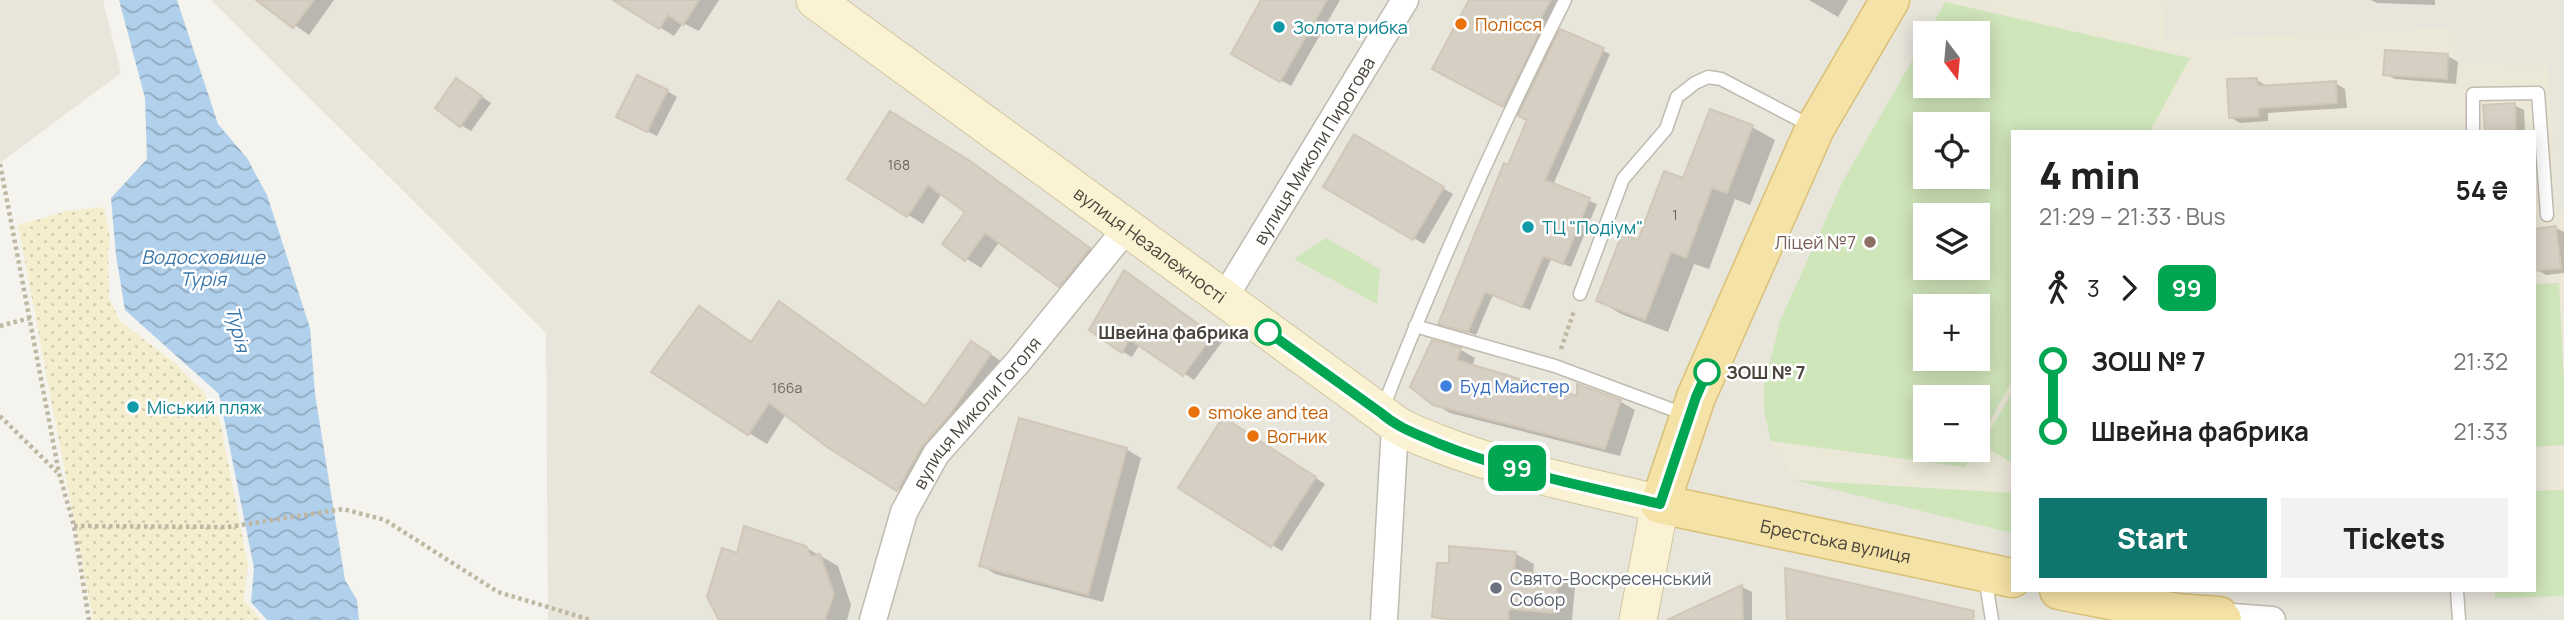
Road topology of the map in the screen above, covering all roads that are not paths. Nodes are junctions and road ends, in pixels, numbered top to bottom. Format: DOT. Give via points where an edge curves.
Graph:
graph roads {
  1 [pos="814,0"];
  2 [pos="1405,0"];
  3 [pos="1565,0"];
  4 [pos="1891,0"];
  5 [pos="1815,128"];
  6 [pos="2473,130"];
  7 [pos="2547,215"];
  8 [pos="1126,229"];
  9 [pos="1580,293"];
  10 [pos="1223,300"];
  11 [pos="1415,326"];
  12 [pos="1689,416"];
  13 [pos="1388,420"];
  14 [pos="1660,504"];
  15 [pos="1998,574"];
  16 [pos="2073,592"];
  17 [pos="2457,592"];
  18 [pos="2220,618"];
  19 [pos="873,620"];
  20 [pos="1384,620"];
  21 [pos="1638,620"];
  22 [pos="1992,620"];
  23 [pos="2272,620"];
  24 [pos="2459,620"];
  1 -- 8 [label="main road, вулиця Незалежності"];
  2 -- 10 [label="street, вулиця Миколи Пирогова"];
  3 -- 11 [label="lane" via="1492,149"];
  4 -- 5 [label="main road"];
  5 -- 9 [label="lane" via="1721,79 1708,77 1695,83 1677,97 1666,129 1623,179"];
  5 -- 12 [label="main road"];
  6 -- 7 [label="lane" via="2473,94 2538,93"];
  8 -- 10 [label="main road, вулиця Незалежності"];
  8 -- 19 [label="street, вулиця Миколи Гоголя" via="936,454 904,512"];
  10 -- 13 [label="main road, вулиця Незалежності"];
  11 -- 12 [label="lane" via="1555,366"];
  11 -- 13 [label="lane"];
  12 -- 14 [label="main road"];
  13 -- 14 [label="main road, вулиця Незалежності" via="1455,450"];
  13 -- 20 [label="street"];
  14 -- 15 [label="main road, Брестська вулиця"];
  14 -- 21 [label="main road"];
  15 -- 22 [label="lane"];
  16 -- 18 [label="main road"];
  17 -- 24 [label="lane"];
  18 -- 23 [label="street"];
}
